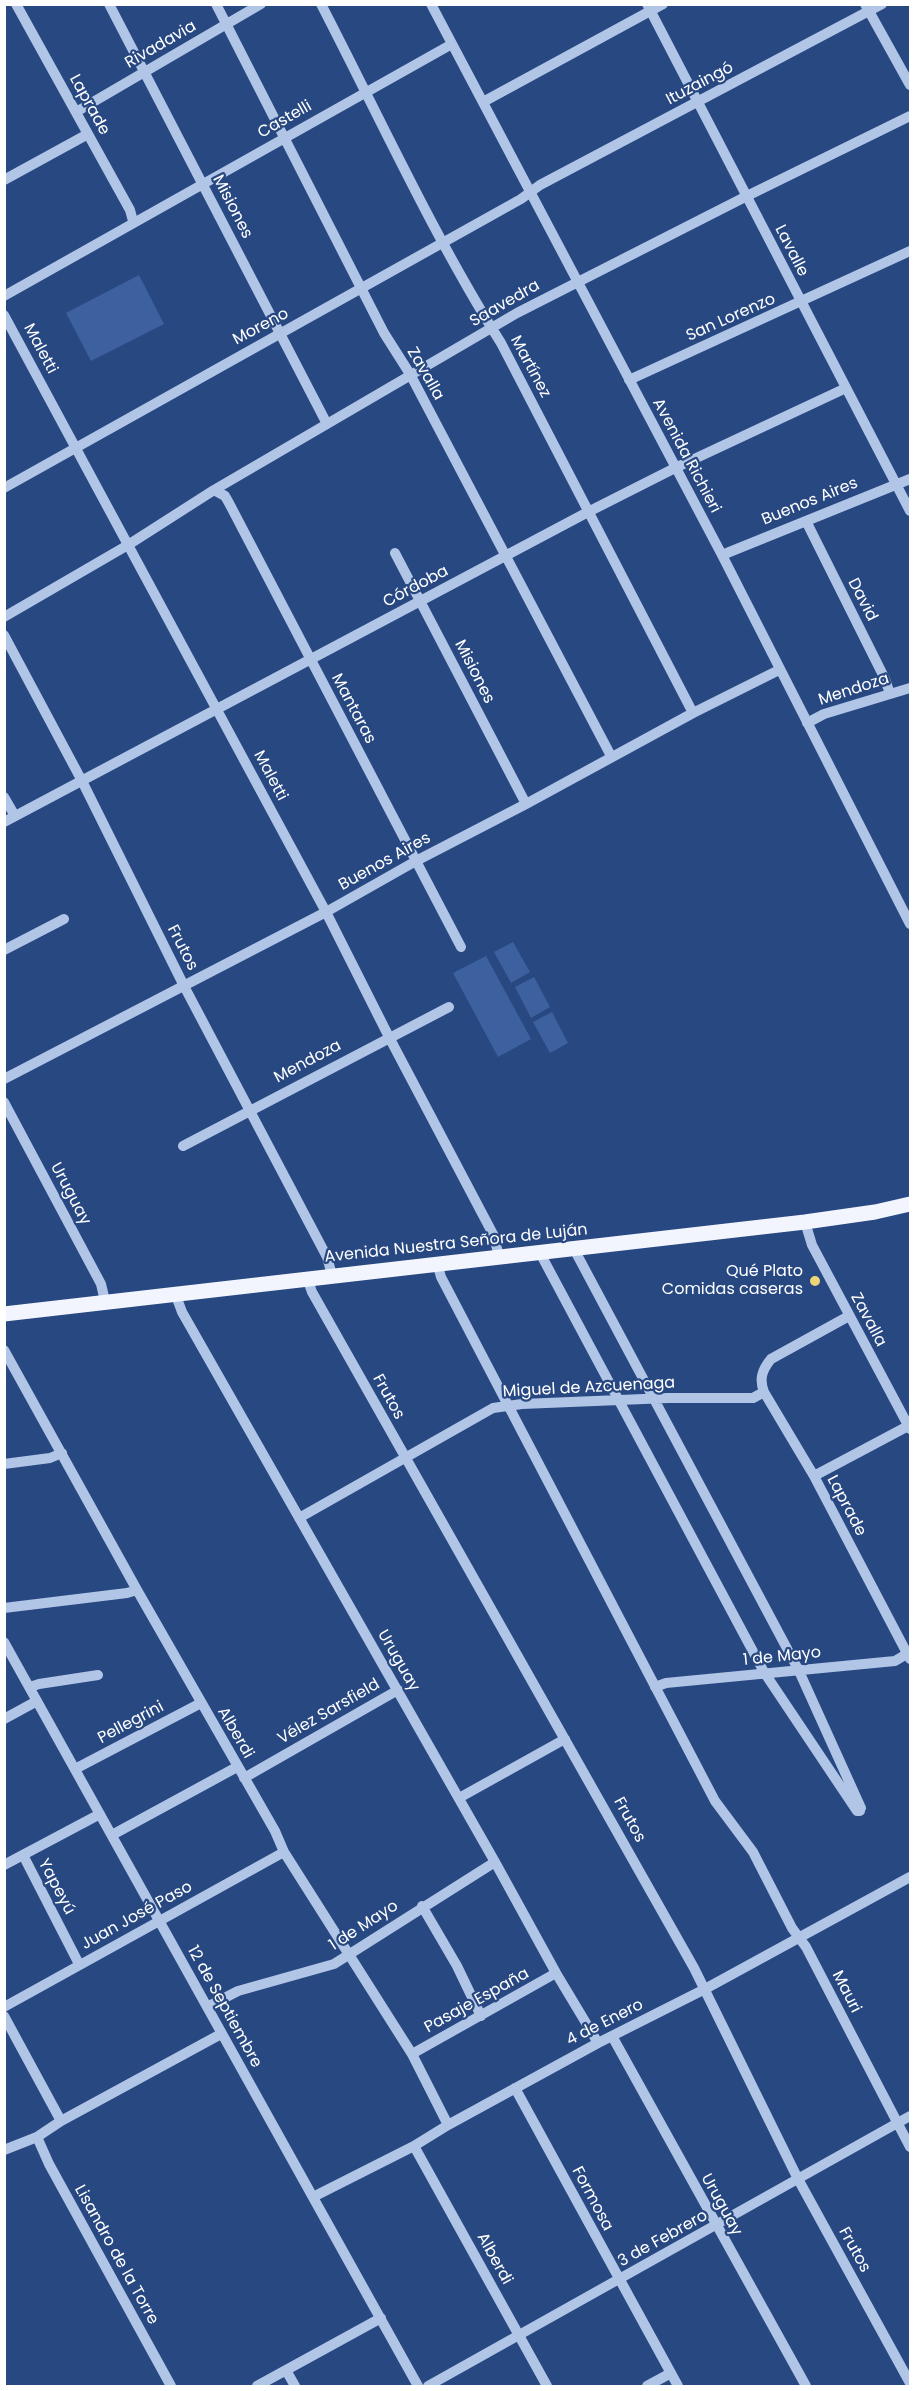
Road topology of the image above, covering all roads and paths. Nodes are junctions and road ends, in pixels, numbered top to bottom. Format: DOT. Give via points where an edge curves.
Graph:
graph roads {
  1 [pos="16,4"];
  2 [pos="109,4"];
  3 [pos="216,4"];
  4 [pos="261,4"];
  5 [pos="321,4"];
  6 [pos="431,4"];
  7 [pos="663,4"];
  8 [pos="882,4"];
  9 [pos="649,8"];
  10 [pos="867,8"];
  11 [pos="226,24"];
  12 [pos="452,44"];
  13 [pos="144,72"];
  14 [pos="910,85"];
  15 [pos="366,91"];
  16 [pos="483,102"];
  17 [pos="698,102"];
  18 [pos="76,112"];
  19 [pos="910,116"];
  20 [pos="88,134"];
  21 [pos="284,139"];
  22 [pos="4,180"];
  23 [pos="203,183"];
  24 [pos="531,191"];
  25 [pos="747,196"];
  26 [pos="133,221"];
  27 [pos="444,243"];
  28 [pos="910,251"];
  29 [pos="577,281"];
  30 [pos="361,288"];
  31 [pos="4,296"];
  32 [pos="801,303"];
  33 [pos="4,315"];
  34 [pos="492,329"];
  35 [pos="279,335"];
  36 [pos="410,374"];
  37 [pos="629,380"];
  38 [pos="846,388"];
  39 [pos="327,424"];
  40 [pos="76,447"];
  41 [pos="675,468"];
  42 [pos="910,479"];
  43 [pos="896,484"];
  44 [pos="4,488"];
  45 [pos="214,490"];
  46 [pos="910,511"];
  47 [pos="588,512"];
  48 [pos="806,521"];
  49 [pos="128,545"];
  50 [pos="395,553"];
  51 [pos="722,555"];
  52 [pos="506,556"];
  53 [pos="421,601"];
  54 [pos="4,617"];
  55 [pos="4,635"];
  56 [pos="311,660"];
  57 [pos="779,670"];
  58 [pos="910,688"];
  59 [pos="890,694"];
  60 [pos="217,709"];
  61 [pos="693,713"];
  62 [pos="807,723"];
  63 [pos="611,756"];
  64 [pos="82,782"];
  65 [pos="4,797"];
  66 [pos="526,804"];
  67 [pos="10,819"];
  68 [pos="416,861"];
  69 [pos="326,912"];
  70 [pos="64,919"];
  71 [pos="910,924"];
  72 [pos="461,947"];
  73 [pos="4,950"];
  74 [pos="184,986"];
  75 [pos="449,1007"];
  76 [pos="389,1037"];
  77 [pos="4,1078"];
  78 [pos="4,1102"];
  79 [pos="251,1110"];
  80 [pos="183,1146"];
  81 [pos="910,1204"];
  82 [pos="910,1211"];
  83 [pos="875,1212"];
  84 [pos="806,1222"];
  85 [pos="574,1249"];
  86 [pos="540,1253"];
  87 [pos="499,1257"];
  88 [pos="437,1263"];
  89 [pos="332,1275"];
  90 [pos="307,1278"];
  91 [pos="175,1293"];
  92 [pos="105,1301"];
  93 [pos="4,1314"];
  94 [pos="849,1316"];
  95 [pos="4,1350"];
  96 [pos="764,1392"];
  97 [pos="654,1399"];
  98 [pos="618,1400"];
  99 [pos="507,1405"];
  100 [pos="910,1427"];
  101 [pos="62,1453"];
  102 [pos="405,1457"];
  103 [pos="4,1464"];
  104 [pos="814,1476"];
  105 [pos="299,1518"];
  106 [pos="137,1590"];
  107 [pos="4,1608"];
  108 [pos="4,1642"];
  109 [pos="909,1655"];
  110 [pos="800,1671"];
  111 [pos="764,1672"];
  112 [pos="98,1676"];
  113 [pos="655,1687"];
  114 [pos="30,1688"];
  115 [pos="398,1690"];
  116 [pos="37,1701"];
  117 [pos="201,1703"];
  118 [pos="4,1719"];
  119 [pos="565,1739"];
  120 [pos="237,1767"];
  121 [pos="75,1769"];
  122 [pos="244,1778"];
  123 [pos="459,1798"];
  124 [pos="100,1814"];
  125 [pos="112,1835"];
  126 [pos="284,1852"];
  127 [pos="22,1856"];
  128 [pos="495,1862"];
  129 [pos="4,1865"];
  130 [pos="909,1882"];
  131 [pos="422,1906"];
  132 [pos="159,1921"];
  133 [pos="798,1937"];
  134 [pos="349,1955"];
  135 [pos="80,1964"];
  136 [pos="556,1973"];
  137 [pos="705,1989"];
  138 [pos="4,2007"];
  139 [pos="207,2007"];
  140 [pos="4,2016"];
  141 [pos="481,2016"];
  142 [pos="221,2034"];
  143 [pos="612,2036"];
  144 [pos="598,2043"];
  145 [pos="412,2054"];
  146 [pos="515,2088"];
  147 [pos="910,2116"];
  148 [pos="61,2121"];
  149 [pos="897,2123"];
  150 [pos="448,2125"];
  151 [pos="37,2137"];
  152 [pos="414,2146"];
  153 [pos="910,2147"];
  154 [pos="4,2150"];
  155 [pos="798,2179"];
  156 [pos="313,2197"];
  157 [pos="716,2227"];
  158 [pos="619,2280"];
  159 [pos="381,2318"];
  160 [pos="520,2336"];
  161 [pos="287,2372"];
  162 [pos="671,2373"];
  163 [pos="910,2383"];
  164 [pos="171,2386"];
  165 [pos="257,2386"];
  166 [pos="295,2386"];
  167 [pos="418,2386"];
  168 [pos="428,2386"];
  169 [pos="548,2386"];
  170 [pos="647,2386"];
  171 [pos="678,2386"];
  172 [pos="806,2386"];
  1 -- 18 [label="street, Laprade"];
  2 -- 13 [label="street, Misiones"];
  3 -- 11 [label="street, Zavalla"];
  4 -- 11 [label="street, Rivadavia"];
  5 -- 15 [label="street, Martínez"];
  6 -- 12 [label="street, Avenida Richieri"];
  7 -- 9 [label="street"];
  8 -- 10 [label="street, Ituzaingó"];
  9 -- 16 [label="street"];
  9 -- 17 [label="street, Lavalle"];
  10 -- 14 [label="street"];
  10 -- 17 [label="street, Ituzaingó"];
  11 -- 13 [label="street, Rivadavia"];
  11 -- 21 [label="street, Zavalla"];
  12 -- 15 [label="street, Castelli"];
  12 -- 16 [label="street, Avenida Richieri"];
  13 -- 18 [label="street, Rivadavia"];
  13 -- 23 [label="street, Misiones"];
  15 -- 21 [label="street, Castelli"];
  15 -- 27 [label="street, Martínez"];
  16 -- 24 [label="street, Avenida Richieri"];
  17 -- 24 [label="street, Ituzaingó"];
  17 -- 25 [label="street, Lavalle"];
  18 -- 20 [label="street, Laprade"];
  19 -- 25 [label="street, Saavedra"];
  20 -- 22 [label="street"];
  20 -- 26 [label="street, Laprade"];
  21 -- 23 [label="street, Castelli"];
  21 -- 30 [label="street, Zavalla"];
  23 -- 26 [label="street, Castelli"];
  23 -- 35 [label="street, Misiones"];
  24 -- 27 [label="street, Moreno"];
  24 -- 29 [label="street, Avenida Richieri"];
  25 -- 29 [label="street, Saavedra"];
  25 -- 32 [label="street, Lavalle"];
  26 -- 31 [label="street, Castelli"];
  27 -- 30 [label="street, Moreno"];
  27 -- 34 [label="street, Martínez"];
  28 -- 32 [label="street, San Lorenzo"];
  29 -- 34 [label="street, Saavedra"];
  29 -- 37 [label="street, Avenida Richieri"];
  30 -- 35 [label="street, Moreno"];
  30 -- 36 [label="street, Zavalla"];
  32 -- 37 [label="street, San Lorenzo"];
  32 -- 38 [label="street, Lavalle"];
  33 -- 40 [label="street, Maletti"];
  34 -- 36 [label="street, Saavedra"];
  34 -- 47 [label="street, Martínez"];
  35 -- 39 [label="street, Misiones"];
  35 -- 40 [label="street, Moreno"];
  36 -- 39 [label="street, Saavedra"];
  36 -- 52 [label="street, Zavalla"];
  37 -- 41 [label="street, Avenida Richieri"];
  38 -- 41 [label="street, Córdoba"];
  38 -- 43 [label="street, Lavalle"];
  39 -- 45 [label="street, Saavedra"];
  40 -- 44 [label="street, Moreno"];
  40 -- 49 [label="street, Maletti"];
  41 -- 47 [label="street, Córdoba"];
  41 -- 51 [label="street, Avenida Richieri"];
  42 -- 43 [label="street, Buenos Aires"];
  43 -- 46 [label="street, Lavalle"];
  43 -- 48 [label="street, Buenos Aires"];
  45 -- 49 [label="street, Saavedra"];
  45 -- 56 [label="street, Mantaras" via="229,503"];
  47 -- 52 [label="street, Córdoba"];
  47 -- 61 [label="street, Martínez"];
  48 -- 51 [label="street, Buenos Aires"];
  48 -- 59 [label="street, David"];
  49 -- 54 [label="street, Saavedra"];
  49 -- 60 [label="street, Maletti"];
  50 -- 53 [label="street, Misiones"];
  51 -- 57 [label="street, Avenida Richieri"];
  52 -- 53 [label="street, Córdoba"];
  52 -- 63 [label="street, Zavalla"];
  53 -- 56 [label="street, Córdoba"];
  53 -- 66 [label="street, Misiones"];
  55 -- 64 [label="street, Frutos"];
  56 -- 60 [label="street, Córdoba"];
  56 -- 68 [label="street, Mantaras"];
  57 -- 61 [label="street, Buenos Aires"];
  57 -- 62 [label="street, Avenida Richieri"];
  58 -- 59 [label="street, Mendoza"];
  59 -- 62 [label="street, Mendoza"];
  60 -- 64 [label="street, Córdoba"];
  60 -- 69 [label="street, Maletti"];
  61 -- 63 [label="street, Buenos Aires"];
  62 -- 71 [label="street, Avenida Richieri"];
  63 -- 66 [label="street, Buenos Aires"];
  64 -- 67 [label="street, Córdoba"];
  64 -- 74 [label="street, Frutos"];
  65 -- 67 [label="street"];
  66 -- 68 [label="street, Buenos Aires"];
  68 -- 69 [label="street, Buenos Aires"];
  68 -- 72 [label="street, Mantaras"];
  69 -- 74 [label="street, Buenos Aires"];
  69 -- 76 [label="street, Maletti"];
  70 -- 73 [label="street"];
  74 -- 77 [label="street, Buenos Aires"];
  74 -- 79 [label="street, Frutos"];
  75 -- 76 [label="street, Mendoza"];
  76 -- 79 [label="street, Mendoza"];
  76 -- 87 [label="street, Maletti" via="495,1236"];
  78 -- 92 [label="street, Uruguay" via="101,1284"];
  79 -- 80 [label="street, Mendoza"];
  79 -- 89 [label="street, Frutos" via="327,1257"];
  81 -- 83 [label="main road, Avenida Nuestra Señora de Luján"];
  82 -- 83 [label="main road"];
  83 -- 84 [label="main road, Avenida Nuestra Señora de Luján"];
  84 -- 85 [label="main road, Avenida Nuestra Señora de Luján"];
  84 -- 94 [label="street, Zavalla" via="812,1245"];
  85 -- 86 [label="main road, Avenida Nuestra Señora de Luján"];
  85 -- 97 [label="street"];
  86 -- 87 [label="main road, Avenida Nuestra Señora de Luján"];
  86 -- 98 [label="street"];
  87 -- 88 [label="main road, Avenida Nuestra Señora de Luján"];
  88 -- 89 [label="main road, Avenida Nuestra Señora de Luján"];
  88 -- 99 [label="street, Mauri"];
  89 -- 90 [label="main road, Avenida Nuestra Señora de Luján"];
  90 -- 91 [label="main road, Avenida Nuestra Señora de Luján"];
  90 -- 102 [label="street, Frutos"];
  91 -- 92 [label="main road, Avenida Nuestra Señora de Luján"];
  91 -- 105 [label="street, Uruguay" via="182,1312"];
  92 -- 93 [label="main road, Avenida Nuestra Señora de Luján"];
  94 -- 96 [label="street" via="771,1359 761,1382"];
  94 -- 100 [label="street, Zavalla"];
  95 -- 101 [label="street, Alberdi"];
  96 -- 97 [label="street, Miguel de Azcuenaga" via="753,1398"];
  96 -- 104 [label="street, Laprade"];
  97 -- 98 [label="street, Miguel de Azcuenaga"];
  97 -- 110 [label="street"];
  98 -- 99 [label="street, Miguel de Azcuenaga"];
  98 -- 111 [label="street"];
  99 -- 102 [label="street, Miguel de Azcuenaga" via="493,1407"];
  99 -- 113 [label="street, Mauri"];
  100 -- 104 [label="street"];
  101 -- 103 [label="street"];
  101 -- 106 [label="street, Alberdi"];
  102 -- 105 [label="street, Miguel de Azcuenaga"];
  102 -- 119 [label="street, Frutos"];
  104 -- 109 [label="street, Laprade"];
  105 -- 115 [label="street, Uruguay"];
  106 -- 107 [label="street"];
  106 -- 117 [label="street, Alberdi"];
  108 -- 114 [label="street, 12 de Septiembre"];
  109 -- 110 [label="street, 1 de Mayo"];
  110 -- 111 [label="street, 1 de Mayo"];
  110 -- 111 [label="street" via="860,1811 856,1811"];
  111 -- 113 [label="street, 1 de Mayo"];
  112 -- 114 [label="street"];
  113 -- 133 [label="street, Mauri" via="715,1801 753,1852"];
  114 -- 116 [label="street, 12 de Septiembre"];
  115 -- 122 [label="street, Vélez Sarsfield"];
  115 -- 123 [label="street, Uruguay"];
  116 -- 118 [label="street"];
  116 -- 121 [label="street, 12 de Septiembre"];
  117 -- 120 [label="street, Alberdi"];
  117 -- 121 [label="street, Pellegrini"];
  119 -- 123 [label="street"];
  119 -- 137 [label="street, Frutos"];
  120 -- 122 [label="street, Alberdi"];
  120 -- 125 [label="street"];
  121 -- 124 [label="street, 12 de Septiembre"];
  122 -- 126 [label="street, Alberdi"];
  123 -- 128 [label="street, Uruguay"];
  124 -- 125 [label="street, 12 de Septiembre"];
  124 -- 127 [label="street"];
  125 -- 132 [label="street, 12 de Septiembre"];
  126 -- 132 [label="street, Juan José Paso"];
  126 -- 134 [label="street, Alberdi"];
  127 -- 129 [label="street"];
  127 -- 135 [label="street, Yapeyú"];
  128 -- 131 [label="street, 1 de Mayo"];
  128 -- 136 [label="street, Uruguay"];
  130 -- 133 [label="street, 4 de Enero"];
  131 -- 134 [label="street, 1 de Mayo"];
  131 -- 141 [label="street"];
  132 -- 135 [label="street, Juan José Paso"];
  132 -- 139 [label="street, 12 de Septiembre"];
  133 -- 137 [label="street, 4 de Enero"];
  133 -- 149 [label="street, Mauri"];
  134 -- 139 [label="street, 1 de Mayo" via="327,1967 238,1991"];
  134 -- 145 [label="street, Alberdi"];
  135 -- 138 [label="street, Juan José Paso"];
  136 -- 141 [label="street, Pasaje España"];
  136 -- 144 [label="street, Uruguay"];
  137 -- 143 [label="street, 4 de Enero"];
  137 -- 155 [label="street, Frutos"];
  139 -- 142 [label="street, 12 de Septiembre"];
  140 -- 148 [label="street"];
  141 -- 145 [label="street, Pasaje España"];
  142 -- 148 [label="street"];
  142 -- 156 [label="street, 12 de Septiembre"];
  143 -- 144 [label="street, 4 de Enero"];
  143 -- 157 [label="street, Uruguay"];
  144 -- 146 [label="street, 4 de Enero"];
  145 -- 150 [label="street, Alberdi"];
  146 -- 150 [label="street, 4 de Enero"];
  146 -- 158 [label="street, Formosa"];
  147 -- 149 [label="street, 3 de Febrero"];
  148 -- 151 [label="street"];
  149 -- 153 [label="street, Mauri"];
  149 -- 155 [label="street, 3 de Febrero"];
  150 -- 152 [label="street, 4 de Enero"];
  151 -- 154 [label="street"];
  151 -- 164 [label="street, Lisandro de la Torre"];
  152 -- 156 [label="street, 4 de Enero"];
  152 -- 160 [label="street, Alberdi"];
  155 -- 157 [label="street, 3 de Febrero"];
  155 -- 163 [label="street, Frutos"];
  156 -- 159 [label="street, 12 de Septiembre"];
  157 -- 158 [label="street, 3 de Febrero"];
  157 -- 172 [label="street, Uruguay"];
  158 -- 160 [label="street, 3 de Febrero"];
  158 -- 162 [label="street, Formosa"];
  159 -- 161 [label="street"];
  159 -- 167 [label="street, 12 de Septiembre"];
  160 -- 168 [label="street, 3 de Febrero"];
  160 -- 169 [label="street, Alberdi"];
  161 -- 165 [label="street"];
  161 -- 166 [label="street"];
  162 -- 170 [label="street"];
  162 -- 171 [label="street, Formosa"];
}
